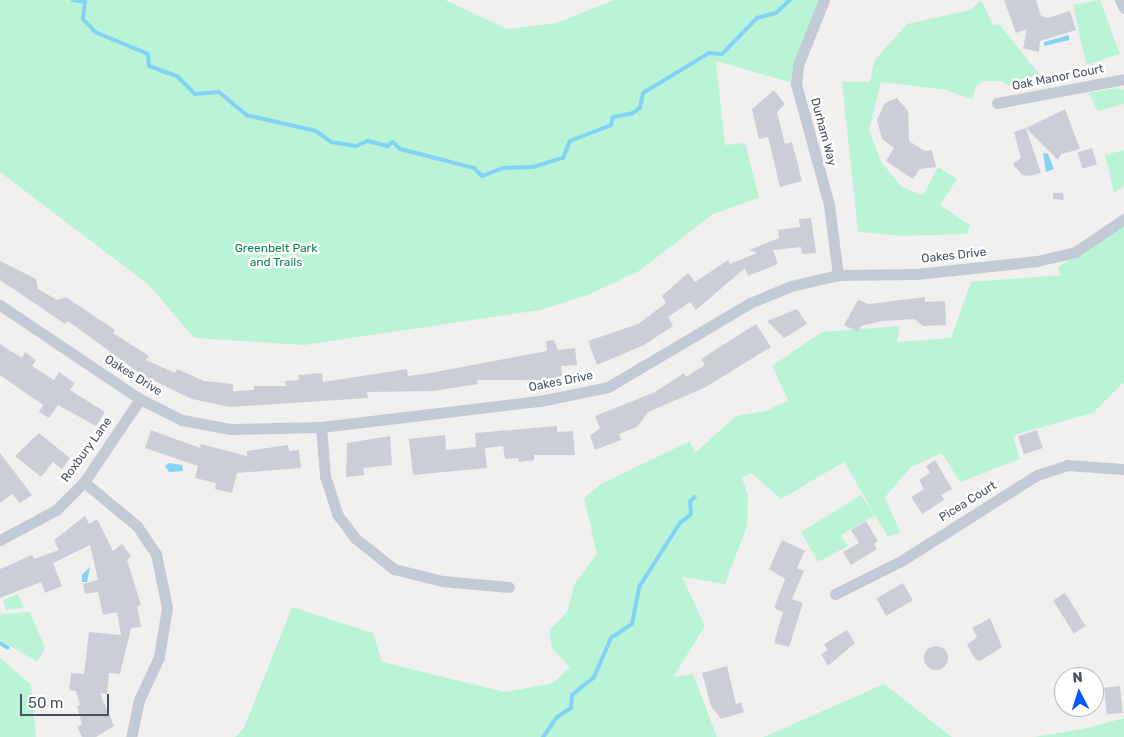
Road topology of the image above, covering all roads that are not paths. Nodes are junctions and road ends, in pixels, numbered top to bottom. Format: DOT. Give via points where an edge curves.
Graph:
graph roads {
  1 [pos="824,0"];
  2 [pos="1120,0"];
  3 [pos="1124,8"];
  4 [pos="1124,79"];
  5 [pos="997,103"];
  6 [pos="1124,219"];
  7 [pos="838,275"];
  8 [pos="0,305"];
  9 [pos="140,400"];
  10 [pos="321,427"];
  11 [pos="1124,469"];
  12 [pos="84,482"];
  13 [pos="0,540"];
  14 [pos="509,587"];
  15 [pos="835,594"];
  16 [pos="131,737"];
  1 -- 7 [label="street, Durham Way" via="798,65 796,84 829,205"];
  2 -- 3 [label="street"];
  4 -- 5 [label="street, Oak Manor Court"];
  6 -- 7 [label="street, Oakes Drive" via="1075,252 1037,262 916,274"];
  7 -- 10 [label="street, Oakes Drive" via="791,286 750,303 608,387 540,401"];
  8 -- 9 [label="street, Oakes Drive"];
  9 -- 10 [label="street, Oakes Drive" via="182,420 230,429"];
  9 -- 12 [label="street, Roxbury Lane"];
  10 -- 14 [label="street" via="326,476 337,514 355,538 394,569 442,581"];
  11 -- 15 [label="street, Picea Court" via="1067,466 1037,475 901,561"];
  12 -- 13 [label="street, Roxbury Lane" via="56,510"];
  12 -- 16 [label="street" via="137,526 156,554 167,608 159,657 139,700"];
}
